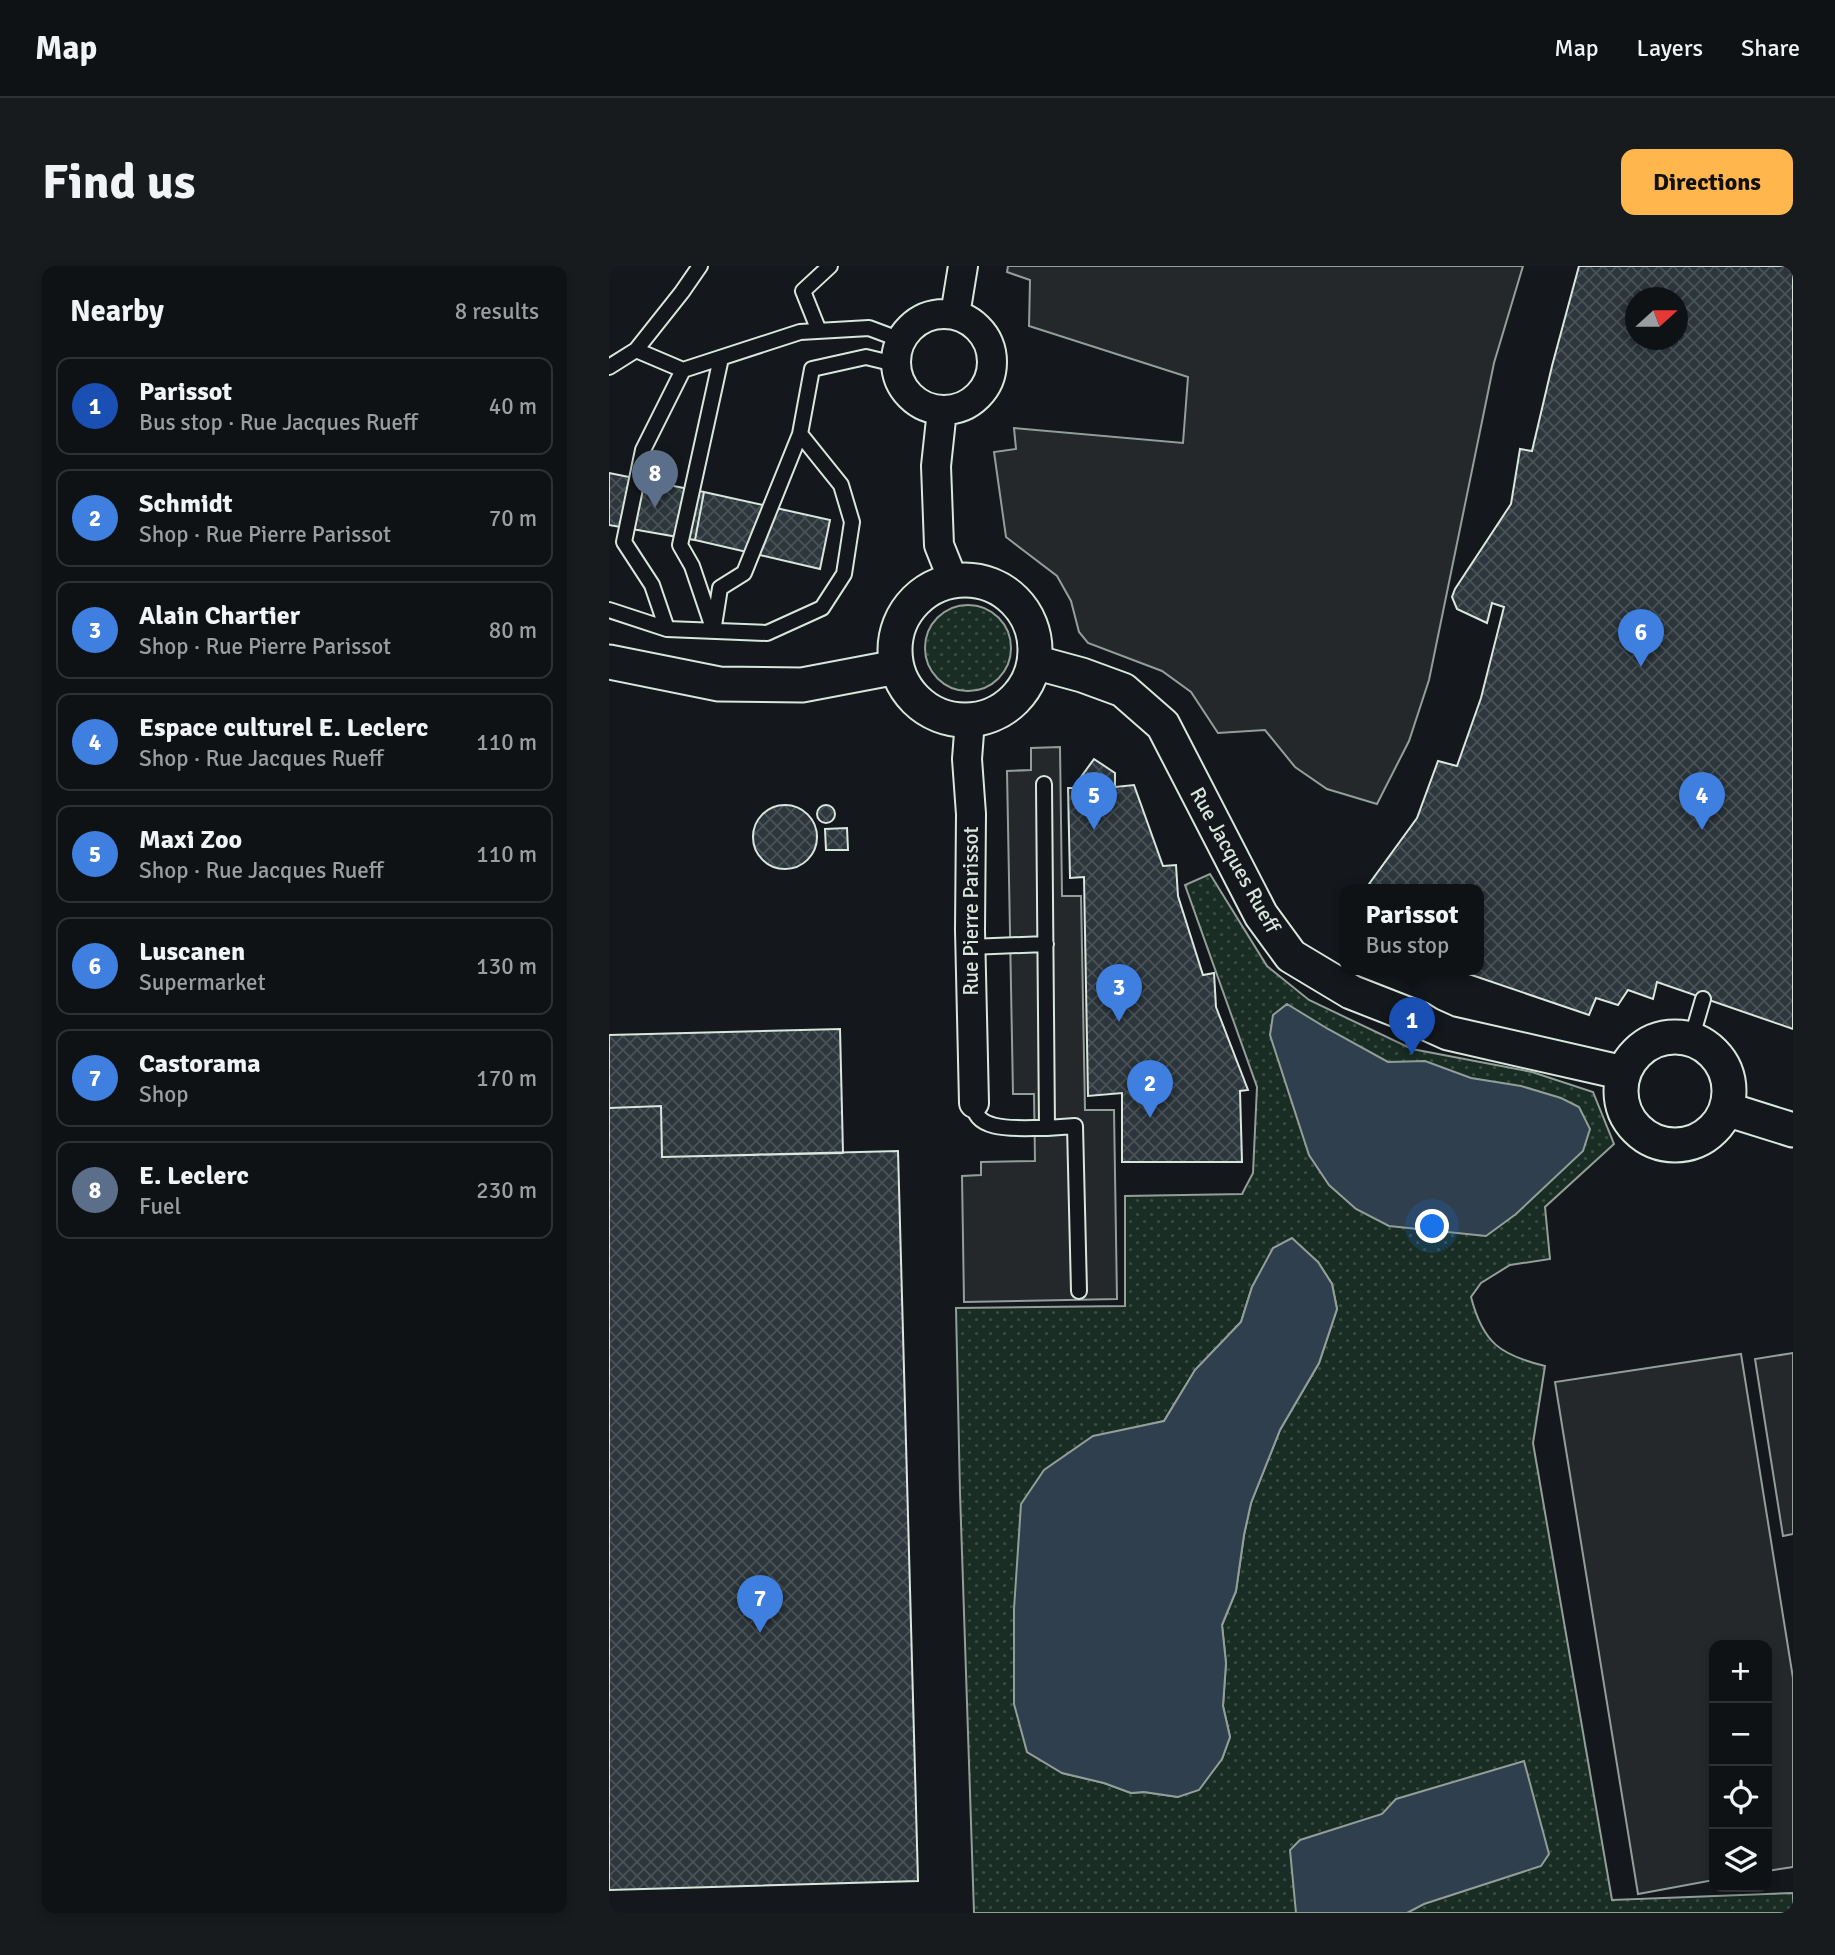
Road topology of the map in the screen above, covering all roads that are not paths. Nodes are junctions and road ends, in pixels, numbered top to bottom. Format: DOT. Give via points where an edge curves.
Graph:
graph roads {
  1 [pos="701,266"];
  2 [pos="830,266"];
  3 [pos="963,266"];
  4 [pos="954,315"];
  5 [pos="819,331"];
  6 [pos="636,350"];
  7 [pos="898,352"];
  8 [pos="721,358"];
  9 [pos="609,367"];
  10 [pos="683,370"];
  11 [pos="942,410"];
  12 [pos="800,434"];
  13 [pos="953,580"];
  14 [pos="609,610"];
  15 [pos="667,629"];
  16 [pos="714,631"];
  17 [pos="609,662"];
  18 [pos="1034,662"];
  19 [pos="897,667"];
  20 [pos="970,720"];
  21 [pos="1044,784"];
  22 [pos="1046,944"];
  23 [pos="970,947"];
  24 [pos="1703,999"];
  25 [pos="1691,1040"];
  26 [pos="1624,1073"];
  27 [pos="974,1103"];
  28 [pos="1727,1109"];
  29 [pos="1047,1128"];
  30 [pos="1793,1130"];
  31 [pos="1079,1291"];
  1 -- 6 [label="lane"];
  2 -- 5 [label="lane" via="803,291"];
  3 -- 4 [label="street"];
  4 -- 7 [label="street" via="923,318 910,327"];
  4 -- 11 [label="street" via="968,320 983,336 991,371 979,395"];
  5 -- 7 [label="lane" via="869,328"];
  5 -- 8 [label="lane" via="800,332"];
  6 -- 9 [label="lane"];
  6 -- 10 [label="lane"];
  7 -- 11 [label="street" via="898,378 910,396 928,408"];
  7 -- 12 [label="lane" via="812,369"];
  8 -- 10 [label="lane"];
  8 -- 16 [label="lane" via="680,545"];
  10 -- 15 [label="lane" via="643,450 624,542 652,585"];
  11 -- 13 [label="street" via="936,467 939,545"];
  12 -- 16 [label="lane" via="744,573 720,588"];
  12 -- 16 [label="lane" via="841,485 852,522 844,574 822,608 767,633"];
  13 -- 18 [label="street" via="976,580 1015,600 1028,618"];
  13 -- 19 [label="street" via="931,588 913,602 900,622 895,644"];
  14 -- 15 [label="lane"];
  15 -- 16 [label="lane"];
  17 -- 19 [label="street" via="719,684 802,685"];
  18 -- 20 [label="street" via="1026,684 1012,702 993,714"];
  18 -- 26 [label="street, Rue Jacques Rueff" via="1123,690 1163,725 1261,915 1291,956 1351,992 1448,1033"];
  19 -- 20 [label="street" via="907,690 924,707 946,718"];
  20 -- 23 [label="street, Rue Pierre Parissot"];
  21 -- 22 [label="lane"];
  22 -- 23 [label="lane"];
  22 -- 29 [label="lane"];
  23 -- 27 [label="street, Rue Pierre Parissot"];
  24 -- 25 [label="lane"];
  25 -- 26 [label="street" via="1659,1039 1632,1058"];
  25 -- 28 [label="street" via="1707,1047 1727,1074"];
  26 -- 28 [label="street" via="1623,1107 1630,1122 1658,1142 1691,1143 1719,1124"];
  27 -- 29 [label="lane" via="973,1110 982,1123"];
  28 -- 30 [label="street"];
  29 -- 31 [label="lane" via="1076,1126"];
}
